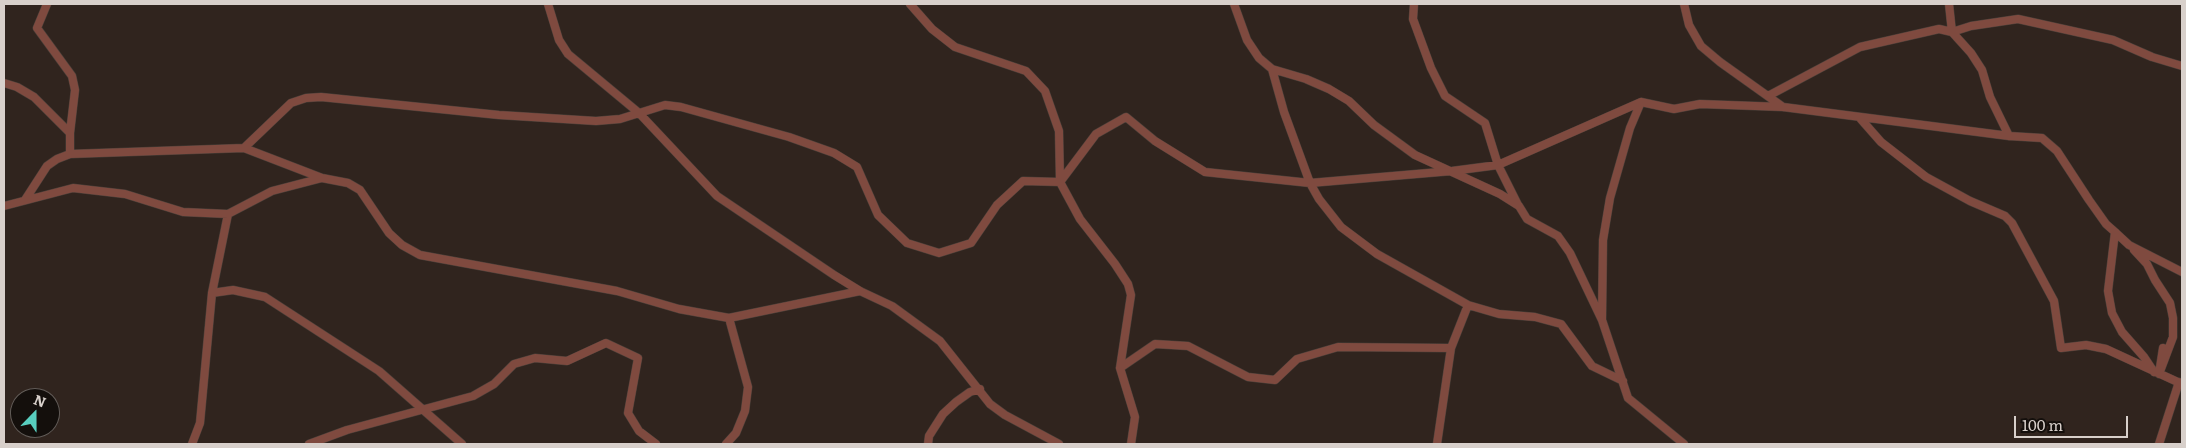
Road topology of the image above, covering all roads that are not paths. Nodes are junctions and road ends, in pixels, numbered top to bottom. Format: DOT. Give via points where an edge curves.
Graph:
graph roads {
  1 [pos="47,4"];
  2 [pos="548,4"];
  3 [pos="910,4"];
  4 [pos="1234,4"];
  5 [pos="1414,4"];
  6 [pos="1684,4"];
  7 [pos="1949,4"];
  8 [pos="1952,32"];
  9 [pos="2182,66"];
  10 [pos="1272,69"];
  11 [pos="4,83"];
  12 [pos="1768,96"];
  13 [pos="1641,102"];
  14 [pos="1784,107"];
  15 [pos="639,113"];
  16 [pos="1859,117"];
  17 [pos="70,133"];
  18 [pos="2009,136"];
  19 [pos="244,148"];
  20 [pos="70,154"];
  21 [pos="1498,164"];
  22 [pos="1452,171"];
  23 [pos="322,178"];
  24 [pos="1060,182"];
  25 [pos="1310,183"];
  26 [pos="25,200"];
  27 [pos="4,206"];
  28 [pos="1519,206"];
  29 [pos="228,214"];
  30 [pos="2114,232"];
  31 [pos="2129,245"];
  32 [pos="2182,272"];
  33 [pos="860,291"];
  34 [pos="212,293"];
  35 [pos="1468,305"];
  36 [pos="729,318"];
  37 [pos="1602,320"];
  38 [pos="1451,348"];
  39 [pos="2163,348"];
  40 [pos="1120,368"];
  41 [pos="2156,373"];
  42 [pos="1623,380"];
  43 [pos="2181,385"];
  44 [pos="980,389"];
  45 [pos="423,410"];
  46 [pos="192,444"];
  47 [pos="309,444"];
  48 [pos="462,444"];
  49 [pos="656,444"];
  50 [pos="726,444"];
  51 [pos="928,444"];
  52 [pos="1059,444"];
  53 [pos="1130,444"];
  54 [pos="1437,444"];
  55 [pos="1684,444"];
  56 [pos="2159,444"];
  1 -- 17 [label="street" via="37,28 72,76 75,90"];
  2 -- 15 [label="street" via="559,40 568,54"];
  3 -- 24 [label="street" via="932,29 955,47 1026,72 1045,91 1059,131"];
  4 -- 10 [label="street" via="1247,40 1259,58"];
  5 -- 21 [label="street" via="1412,19 1445,96 1485,123"];
  6 -- 12 [label="street" via="1689,25 1701,46"];
  7 -- 8 [label="street"];
  8 -- 9 [label="street" via="2018,19 2113,40"];
  8 -- 12 [label="street" via="1939,30 1860,47"];
  8 -- 18 [label="street" via="1982,70 1990,97"];
  10 -- 22 [label="street" via="1329,89 1415,154"];
  10 -- 25 [label="street"];
  11 -- 17 [label="street" via="34,97"];
  12 -- 14 [label="street"];
  13 -- 14 [label="street" via="1674,109 1700,104"];
  13 -- 21 [label="street"];
  13 -- 37 [label="street" via="1610,198 1603,240"];
  14 -- 16 [label="street"];
  15 -- 19 [label="street" via="596,121 306,98 291,103"];
  15 -- 24 [label="street" via="664,105 682,107 789,136 834,153 857,167 878,215 907,243 939,253 971,243 997,205 1023,181"];
  15 -- 33 [label="street" via="717,196"];
  16 -- 18 [label="street"];
  16 -- 41 [label="street" via="1881,142 1926,177 2005,216 2012,223 2054,301 2061,348 2086,345 2106,349"];
  17 -- 20 [label="street"];
  18 -- 30 [label="street" via="2042,138 2049,142"];
  19 -- 20 [label="street"];
  19 -- 23 [label="street"];
  20 -- 26 [label="street" via="47,166"];
  21 -- 22 [label="street"];
  21 -- 28 [label="street"];
  22 -- 25 [label="street"];
  22 -- 28 [label="street"];
  23 -- 29 [label="street" via="272,191"];
  23 -- 36 [label="street" via="348,183 360,190 389,234 420,255 616,291 679,309"];
  24 -- 25 [label="street" via="1096,134 1126,117 1155,141 1205,172"];
  24 -- 40 [label="street" via="1080,219 1128,284 1131,295"];
  25 -- 35 [label="street" via="1341,227 1377,254"];
  26 -- 27 [label="street"];
  26 -- 29 [label="street" via="73,188 125,194 183,212"];
  28 -- 37 [label="street" via="1527,218 1558,236 1570,253"];
  29 -- 34 [label="street"];
  30 -- 31 [label="street"];
  30 -- 41 [label="street" via="2108,291 2112,313 2122,332"];
  31 -- 32 [label="street"];
  31 -- 41 [label="street" via="2147,264 2170,303 2173,337"];
  33 -- 36 [label="street"];
  33 -- 44 [label="street" via="892,306 940,341"];
  34 -- 45 [label="street" via="233,290 265,297 379,371"];
  34 -- 46 [label="street" via="200,424"];
  35 -- 38 [label="street"];
  35 -- 42 [label="street" via="1499,314 1534,316 1561,324 1592,366"];
  36 -- 50 [label="street" via="748,387 745,410 736,432"];
  37 -- 42 [label="street"];
  38 -- 40 [label="street" via="1338,347 1298,359 1276,380 1248,377 1188,346 1155,344"];
  38 -- 54 [label="street"];
  39 -- 41 [label="street"];
  40 -- 53 [label="street" via="1135,417"];
  41 -- 43 [label="street"];
  42 -- 55 [label="street" via="1628,398"];
  43 -- 56 [label="street"];
  44 -- 51 [label="street" via="970,392 943,414 929,436"];
  44 -- 52 [label="street" via="990,404 1005,415"];
  45 -- 47 [label="street" via="347,430"];
  45 -- 48 [label="street"];
  45 -- 49 [label="street" via="473,396 494,384 514,364 535,358 567,361 606,343 638,358 628,413 639,431"];
}
